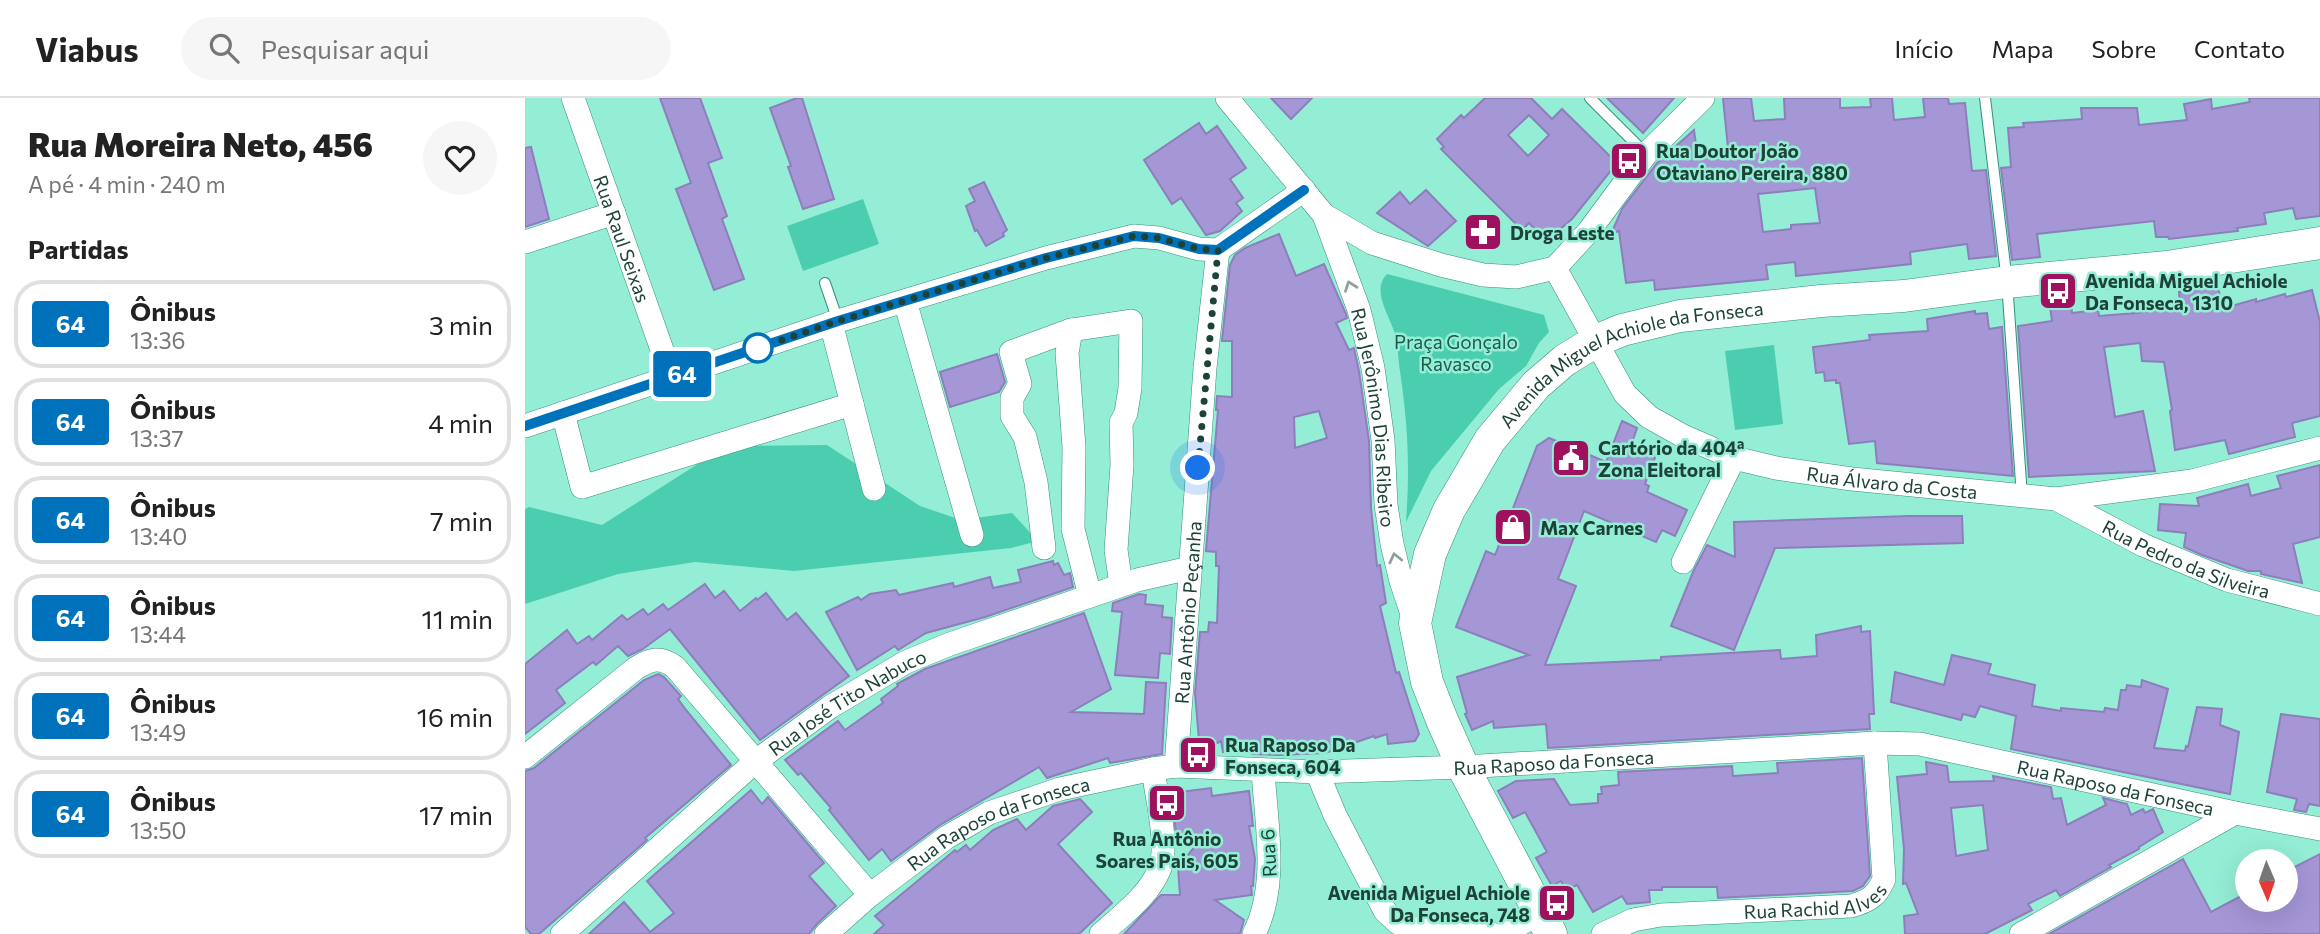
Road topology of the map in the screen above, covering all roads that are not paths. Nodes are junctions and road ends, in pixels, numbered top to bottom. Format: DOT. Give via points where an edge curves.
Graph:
graph roads {
  1 [pos="573,98"];
  2 [pos="1227,98"];
  3 [pos="1590,98"];
  4 [pos="1703,98"];
  5 [pos="1985,98"];
  6 [pos="1646,154"];
  7 [pos="1304,190"];
  8 [pos="614,214"];
  9 [pos="1324,215"];
  10 [pos="525,242"];
  11 [pos="2320,243"];
  12 [pos="1218,250"];
  13 [pos="1555,268"];
  14 [pos="2007,282"];
  15 [pos="825,283"];
  16 [pos="905,300"];
  17 [pos="835,322"];
  18 [pos="1071,330"];
  19 [pos="1596,341"];
  20 [pos="671,378"];
  21 [pos="852,404"];
  22 [pos="563,413"];
  23 [pos="525,426"];
  24 [pos="2320,448"];
  25 [pos="1734,458"];
  26 [pos="874,489"];
  27 [pos="2022,497"];
  28 [pos="2056,499"];
  29 [pos="972,535"];
  30 [pos="1044,548"];
  31 [pos="1683,562"];
  32 [pos="1190,568"];
  33 [pos="1121,585"];
  34 [pos="1090,596"];
  35 [pos="2320,604"];
  36 [pos="1415,623"];
  37 [pos="1875,743"];
  38 [pos="525,757"];
  39 [pos="756,761"];
  40 [pos="1176,765"];
  41 [pos="1463,767"];
  42 [pos="1153,769"];
  43 [pos="1263,770"];
  44 [pos="1317,772"];
  45 [pos="2235,813"];
  46 [pos="2320,829"];
  47 [pos="870,895"];
  48 [pos="1545,924"];
  49 [pos="562,934"];
  50 [pos="826,934"];
  51 [pos="1101,934"];
  52 [pos="1254,934"];
  53 [pos="1492,934"];
  54 [pos="1503,934"];
  55 [pos="1603,934"];
  56 [pos="2021,934"];
  1 -- 8 [label="street, Rua Raul Seixas"];
  2 -- 7 [label="street, Rua Jerônimo Dias Ribeiro"];
  3 -- 6 [label="lane"];
  4 -- 6 [label="street"];
  5 -- 14 [label="lane"];
  6 -- 13 [label="street"];
  7 -- 9 [label="street, Rua Jerônimo Dias Ribeiro"];
  7 -- 12 [label="street"];
  8 -- 10 [label="street"];
  8 -- 20 [label="street, Rua Raul Seixas"];
  9 -- 13 [label="street, Rua Jerônimo Dias Ribeiro" via="1372,243 1483,275 1516,277"];
  36 -- 9 [label="street, Rua Jerônimo Dias Ribeiro, one-way" via="1392,544 1373,368 1359,310"];
  11 -- 14 [label="street, Avenida Miguel Achiole da Fonseca" via="2167,267"];
  12 -- 16 [label="street" via="1134,236"];
  12 -- 32 [label="street, Rua Antônio Peçanha"];
  13 -- 19 [label="street, Rua Álvaro da Costa"];
  14 -- 19 [label="street, Avenida Miguel Achiole da Fonseca" via="1680,316"];
  14 -- 27 [label="lane"];
  15 -- 17 [label="lane"];
  16 -- 17 [label="street"];
  16 -- 29 [label="street"];
  17 -- 20 [label="street"];
  17 -- 21 [label="street"];
  18 -- 30 [label="street" via="1011,352 1020,384 1011,398 1011,415 1025,437"];
  18 -- 33 [label="street" via="1131,321 1130,388 1121,423 1115,550"];
  18 -- 34 [label="street" via="1067,353 1074,447 1073,529"];
  19 -- 25 [label="street, Rua Álvaro da Costa" via="1625,394 1649,417"];
  19 -- 36 [label="street, Avenida Miguel Achiole da Fonseca" via="1536,385 1490,440 1449,510 1430,554"];
  20 -- 22 [label="street"];
  21 -- 22 [label="street" via="582,487"];
  21 -- 26 [label="street"];
  22 -- 23 [label="street"];
  24 -- 28 [label="street, Rua Álvaro da Costa" via="2192,481"];
  25 -- 27 [label="street, Rua Álvaro da Costa" via="1851,479"];
  25 -- 31 [label="street"];
  27 -- 28 [label="street, Rua Álvaro da Costa"];
  28 -- 35 [label="street, Rua Pedro da Silveira" via="2143,545 2227,580"];
  32 -- 33 [label="street, Rua José Tito Nabuco"];
  32 -- 40 [label="street, Rua Antônio Peçanha"];
  33 -- 34 [label="street, Rua José Tito Nabuco"];
  34 -- 39 [label="street, Rua José Tito Nabuco" via="906,662 830,707"];
  36 -- 41 [label="street, Avenida Miguel Achiole da Fonseca" via="1427,682"];
  37 -- 41 [label="street, Rua Raposo da Fonseca"];
  37 -- 45 [label="street, Rua Raposo da Fonseca" via="1920,744"];
  37 -- 55 [label="street, Rua Rachid Alves" via="1884,879 1879,892 1868,901 1851,906 1661,915 1633,920"];
  38 -- 39 [label="street" via="651,659 675,667"];
  39 -- 47 [label="street"];
  39 -- 49 [label="street, Rua José Tito Nabuco"];
  40 -- 42 [label="street, Rua Raposo da Fonseca"];
  40 -- 43 [label="street, Rua Raposo da Fonseca"];
  41 -- 44 [label="street, Rua Raposo da Fonseca"];
  41 -- 48 [label="street, Avenida Miguel Achiole da Fonseca"];
  42 -- 47 [label="street, Rua Raposo da Fonseca" via="1060,789 989,813 947,837"];
  42 -- 51 [label="street" via="1163,846 1161,866 1137,901"];
  43 -- 44 [label="street, Rua Raposo da Fonseca"];
  43 -- 52 [label="street, Rua 6" via="1270,884"];
  44 -- 53 [label="street" via="1385,911 1398,923 1417,929"];
  45 -- 46 [label="street, Rua Raposo da Fonseca"];
  45 -- 56 [label="street"];
  47 -- 50 [label="street, Rua Raposo da Fonseca"];
  48 -- 54 [label="street"];
}
